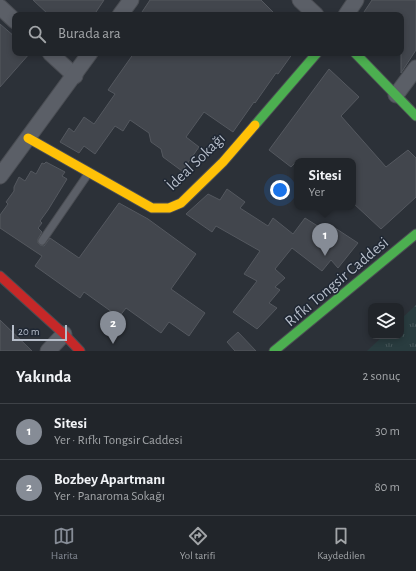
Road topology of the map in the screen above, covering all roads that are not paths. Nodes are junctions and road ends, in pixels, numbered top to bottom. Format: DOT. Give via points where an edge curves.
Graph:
graph roads {
  1 [pos="131,0"];
  2 [pos="300,0"];
  3 [pos="356,0"];
  4 [pos="0,7"];
  5 [pos="122,12"];
  6 [pos="313,12"];
  7 [pos="348,12"];
  8 [pos="12,18"];
  9 [pos="53,56"];
  10 [pos="88,56"];
  11 [pos="314,56"];
  12 [pos="358,56"];
  13 [pos="416,68"];
  14 [pos="75,76"];
  15 [pos="396,95"];
  16 [pos="416,116"];
  17 [pos="28,138"];
  18 [pos="89,172"];
  19 [pos="0,176"];
  20 [pos="416,234"];
  21 [pos="42,241"];
  22 [pos="0,276"];
  23 [pos="64,334"];
  24 [pos="48,351"];
  25 [pos="80,351"];
  26 [pos="274,351"];
  1 -- 5 [label="street"];
  2 -- 6 [label="street"];
  3 -- 7 [label="street"];
  4 -- 8 [label="street"];
  9 -- 14 [label="street"];
  10 -- 14 [label="street"];
  11 -- 18 [label="street, İdeal Sokağı" via="224,162 181,203 169,208 152,208"];
  12 -- 15 [label="street"];
  13 -- 15 [label="street"];
  14 -- 17 [label="street"];
  15 -- 16 [label="street"];
  17 -- 18 [label="street, İdeal Sokağı"];
  17 -- 19 [label="street"];
  18 -- 21 [label="lane"];
  20 -- 26 [label="street, Rıfkı Tongsir Caddesi"];
  22 -- 23 [label="street"];
  23 -- 24 [label="street"];
  23 -- 25 [label="street"];
}
